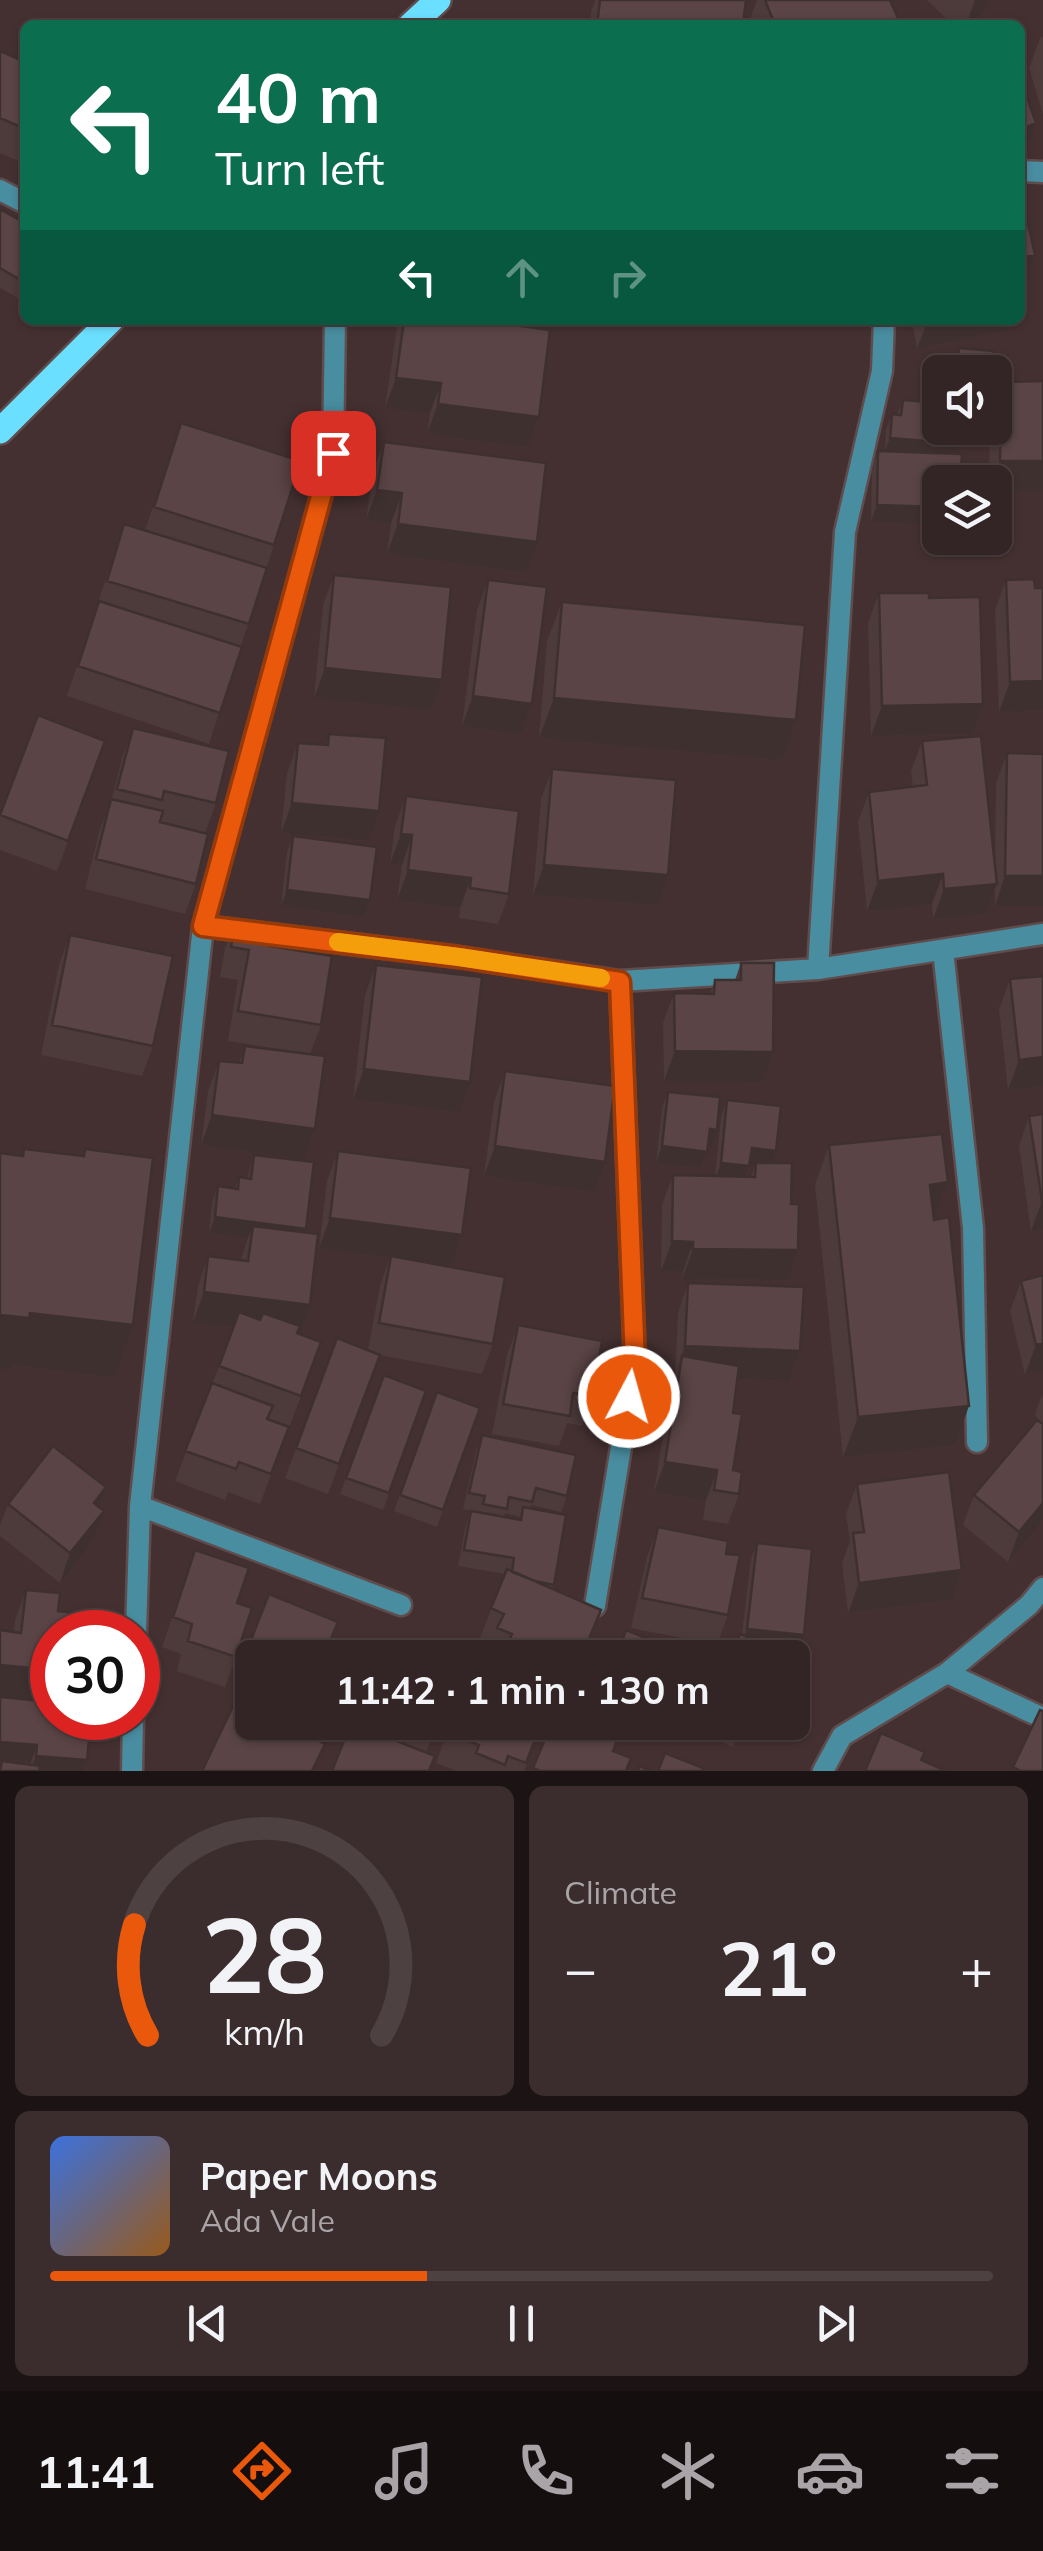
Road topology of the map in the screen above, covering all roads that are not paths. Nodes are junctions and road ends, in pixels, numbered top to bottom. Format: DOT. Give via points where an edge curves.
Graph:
graph roads {
  1 [pos="438,0"];
  2 [pos="416,20"];
  3 [pos="106,325"];
  4 [pos="335,325"];
  5 [pos="884,325"];
  6 [pos="0,431"];
  7 [pos="203,926"];
  8 [pos="1043,934"];
  9 [pos="943,950"];
  10 [pos="818,969"];
  11 [pos="620,982"];
  12 [pos="976,1442"];
  13 [pos="140,1506"];
  14 [pos="1043,1588"];
  15 [pos="401,1605"];
  16 [pos="594,1606"];
  17 [pos="137,1610"];
  18 [pos="947,1673"];
  19 [pos="1043,1718"];
  20 [pos="133,1740"];
  21 [pos="132,1771"];
  22 [pos="823,1771"];
  1 -- 2 [label="main road"];
  3 -- 6 [label="main road"];
  4 -- 7 [label="street" via="333,453"];
  5 -- 10 [label="street" via="882,371 845,532"];
  7 -- 11 [label="street"];
  7 -- 13 [label="street"];
  8 -- 9 [label="street"];
  9 -- 10 [label="street"];
  9 -- 12 [label="street" via="973,1228"];
  10 -- 11 [label="street"];
  11 -- 16 [label="street" via="635,1362"];
  13 -- 15 [label="street"];
  13 -- 17 [label="street"];
  14 -- 18 [label="street"];
  18 -- 19 [label="street"];
  18 -- 22 [label="street" via="842,1736"];
  20 -- 21 [label="street"];
}
